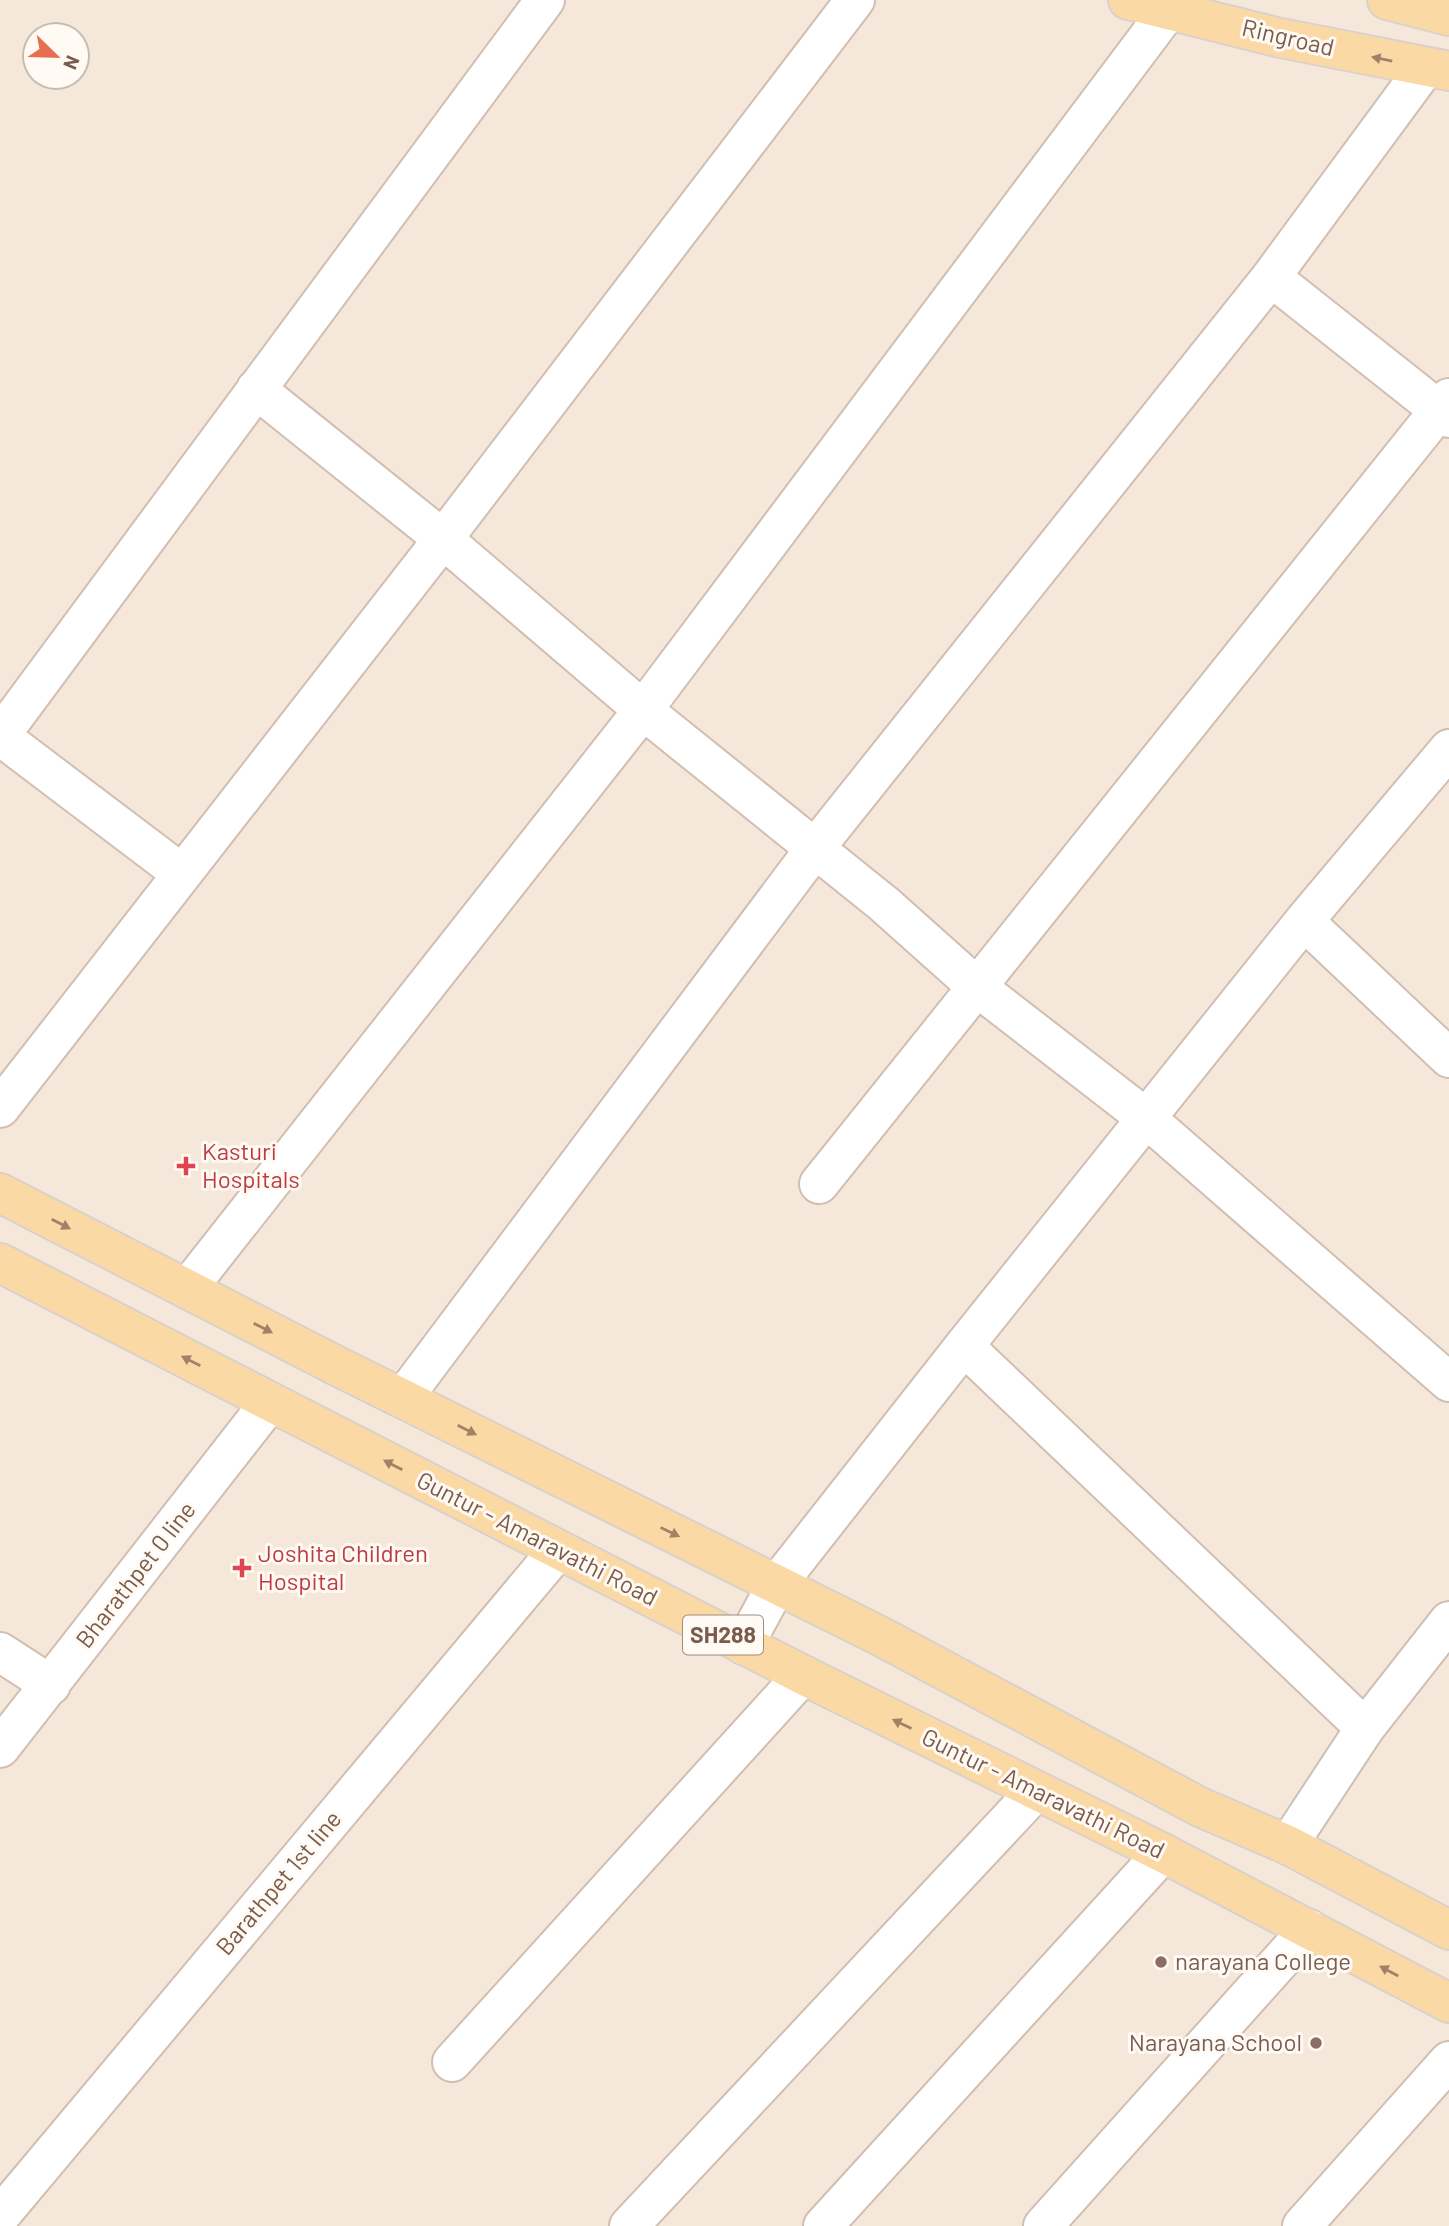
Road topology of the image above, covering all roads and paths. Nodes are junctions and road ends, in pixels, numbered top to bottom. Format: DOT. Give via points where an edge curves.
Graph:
graph roads {
  1 [pos="545,0"];
  2 [pos="855,0"];
  3 [pos="1128,0"];
  4 [pos="1387,0"];
  5 [pos="1170,8"];
  6 [pos="1449,16"];
  7 [pos="1437,69"];
  8 [pos="1271,277"];
  9 [pos="256,389"];
  10 [pos="1446,409"];
  11 [pos="443,539"];
  12 [pos="643,710"];
  13 [pos="0,736"];
  14 [pos="1449,749"];
  15 [pos="816,848"];
  16 [pos="181,873"];
  17 [pos="1304,920"];
  18 [pos="977,987"];
  19 [pos="1449,1058"];
  20 [pos="0,1108"];
  21 [pos="1146,1118"];
  22 [pos="819,1184"];
  23 [pos="0,1193"];
  24 [pos="0,1263"];
  25 [pos="187,1289"];
  26 [pos="964,1346"];
  27 [pos="1442,1363"];
  28 [pos="403,1398"];
  29 [pos="270,1402"];
  30 [pos="558,1550"];
  31 [pos="777,1584"];
  32 [pos="1449,1621"];
  33 [pos="744,1645"];
  34 [pos="0,1652"];
  35 [pos="803,1675"];
  36 [pos="51,1685"];
  37 [pos="1365,1728"];
  38 [pos="0,1748"];
  39 [pos="1036,1791"];
  40 [pos="1287,1845"];
  41 [pos="1163,1853"];
  42 [pos="1309,1929"];
  43 [pos="1449,1930"];
  44 [pos="1449,2003"];
  45 [pos="1449,2061"];
  46 [pos="452,2063"];
  47 [pos="10,2212"];
  48 [pos="629,2226"];
  49 [pos="823,2226"];
  50 [pos="1043,2226"];
  51 [pos="1302,2226"];
  1 -- 9 [label="street"];
  2 -- 11 [label="street"];
  3 -- 5 [label="main road, Ringroad"];
  4 -- 6 [label="main road"];
  7 -- 5 [label="main road, Ringroad, one-way" via="1276,37"];
  5 -- 12 [label="street"];
  7 -- 8 [label="street"];
  8 -- 10 [label="street"];
  8 -- 15 [label="street"];
  9 -- 11 [label="street"];
  9 -- 13 [label="street"];
  10 -- 18 [label="street"];
  11 -- 12 [label="street"];
  11 -- 16 [label="street"];
  12 -- 15 [label="street"];
  12 -- 25 [label="street"];
  13 -- 16 [label="street"];
  14 -- 17 [label="street"];
  15 -- 18 [label="street"];
  15 -- 28 [label="street"];
  16 -- 20 [label="street"];
  17 -- 19 [label="street"];
  17 -- 21 [label="street"];
  18 -- 21 [label="street"];
  18 -- 22 [label="street"];
  21 -- 26 [label="street"];
  21 -- 27 [label="street"];
  23 -- 25 [label="main road, SH288, one-way"];
  29 -- 24 [label="main road, Guntur - Amaravathi Road / SH288, one-way"];
  25 -- 28 [label="main road, SH288, one-way"];
  26 -- 31 [label="street"];
  26 -- 37 [label="street"];
  28 -- 31 [label="main road, SH288, one-way"];
  30 -- 29 [label="main road, Guntur - Amaravathi Road / SH288, one-way"];
  29 -- 36 [label="street, Bharathpet 0 line"];
  30 -- 33 [label="main road, Guntur - Amaravathi Road / SH288"];
  30 -- 47 [label="street, Barathpet 1st line"];
  31 -- 33 [label="street"];
  31 -- 40 [label="main road, SH288" via="1200,1807"];
  32 -- 37 [label="street"];
  33 -- 35 [label="main road, Guntur - Amaravathi Road / SH288"];
  34 -- 36 [label="street"];
  39 -- 35 [label="main road, Guntur - Amaravathi Road / SH288, one-way"];
  35 -- 46 [label="street"];
  36 -- 38 [label="street, Bharathpet 0 line"];
  37 -- 40 [label="street"];
  39 -- 41 [label="main road, Guntur - Amaravathi Road / SH288"];
  39 -- 48 [label="street"];
  40 -- 43 [label="main road, SH288"];
  41 -- 42 [label="main road, Guntur - Amaravathi Road / SH288"];
  41 -- 49 [label="street"];
  44 -- 42 [label="main road, Guntur - Amaravathi Road / SH288, one-way"];
  42 -- 50 [label="street"];
  45 -- 51 [label="street"];
}
